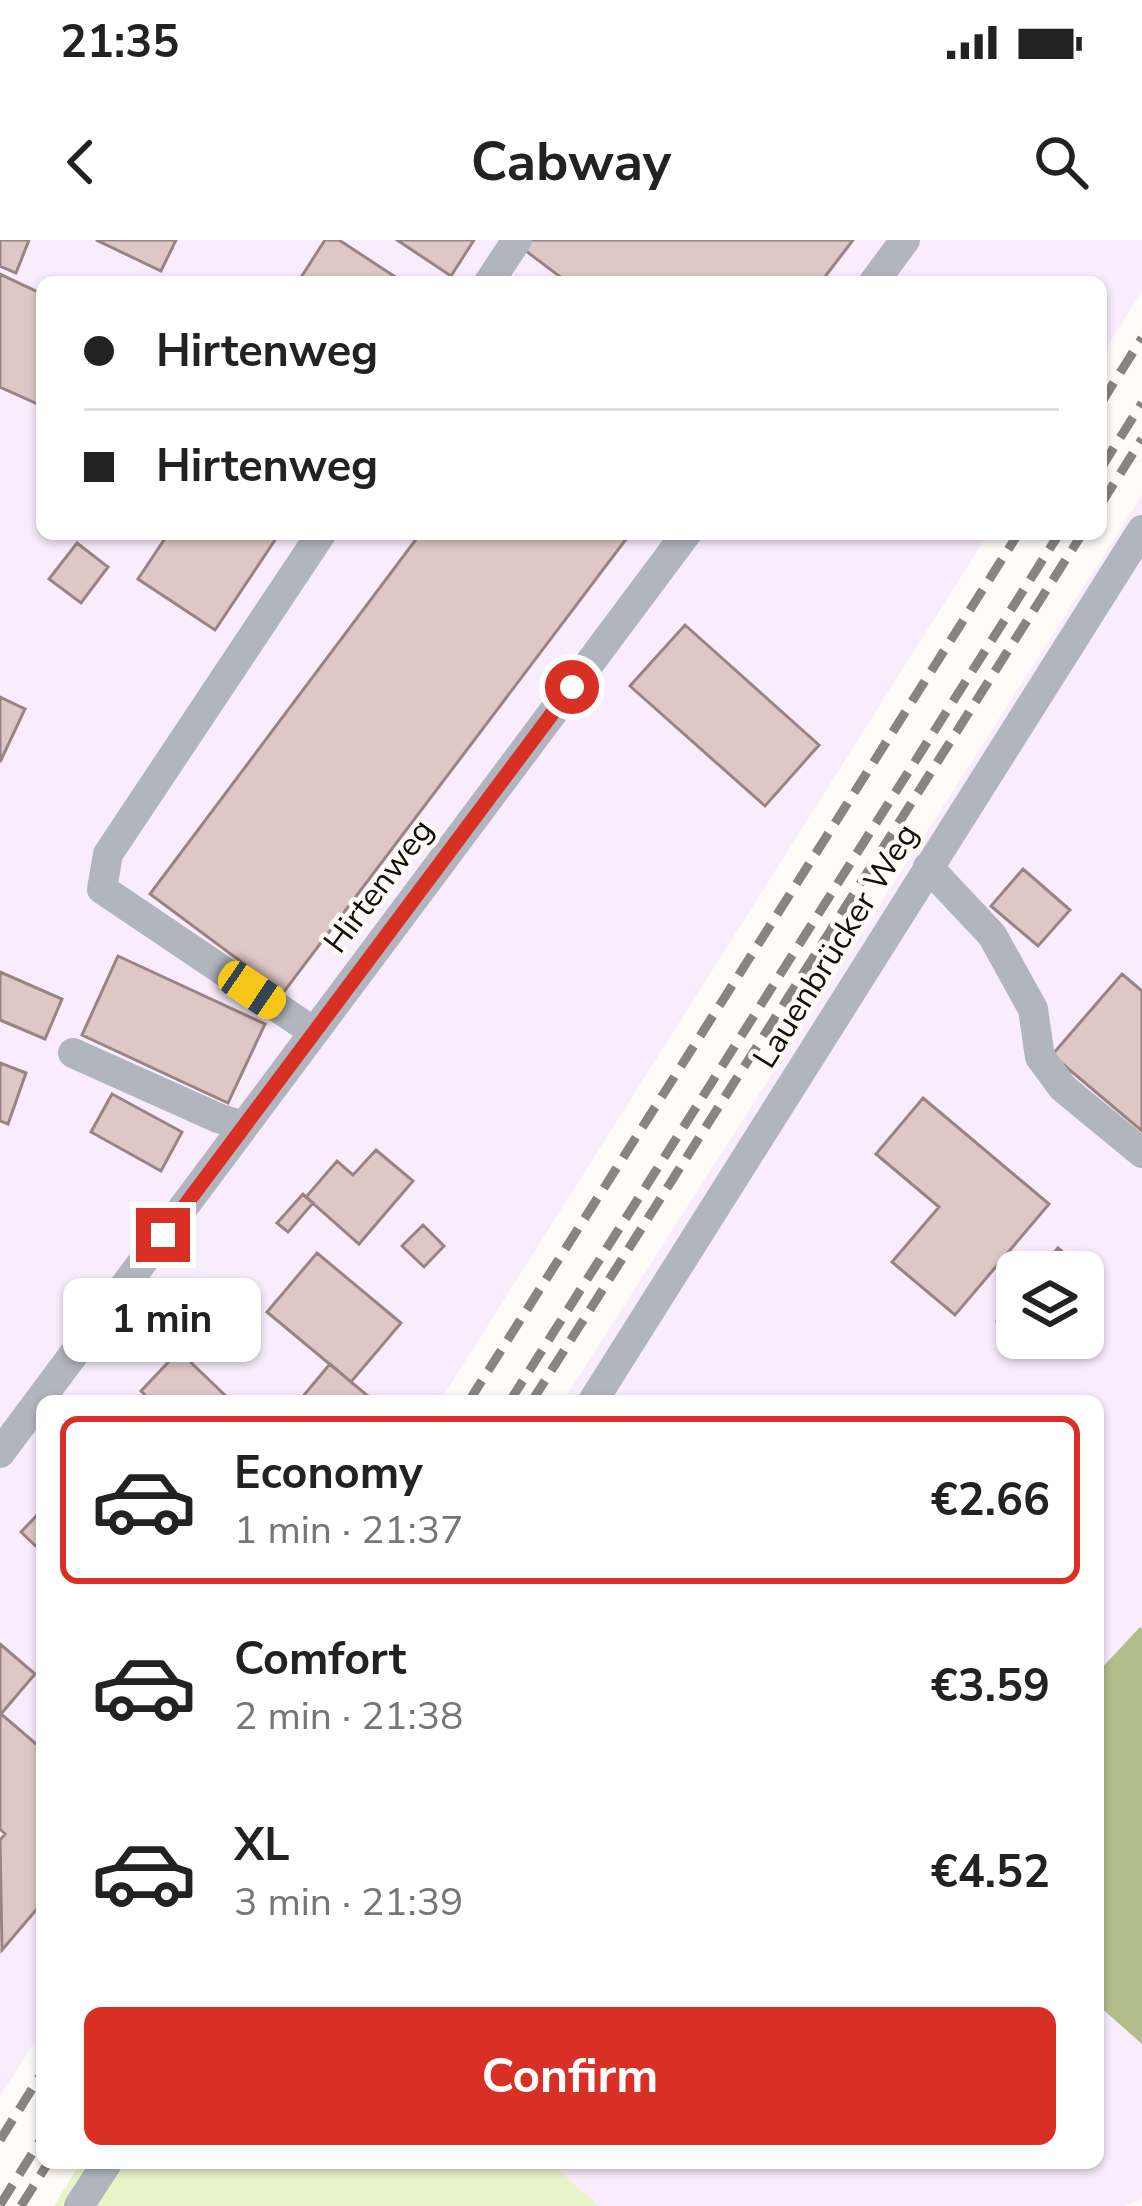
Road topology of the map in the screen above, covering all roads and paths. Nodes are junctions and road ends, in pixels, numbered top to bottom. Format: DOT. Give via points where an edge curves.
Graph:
graph roads {
  1 [pos="517,240"];
  2 [pos="905,240"];
  3 [pos="493,276"];
  4 [pos="878,276"];
  5 [pos="1142,530"];
  6 [pos="317,540"];
  7 [pos="682,540"];
  8 [pos="928,867"];
  9 [pos="314,1032"];
  10 [pos="73,1053"];
  11 [pos="244,1126"];
  12 [pos="1142,1153"];
  13 [pos="43,1395"];
  14 [pos="597,1395"];
  15 [pos="36,1405"];
  16 [pos="0,1453"];
  17 [pos="103,2169"];
  18 [pos="79,2206"];
  1 -- 3 [label="street"];
  2 -- 4 [label="street"];
  5 -- 8 [label="street, Lauenbrücker Weg"];
  6 -- 9 [label="street" via="108,854 102,889"];
  7 -- 9 [label="street, Hirtenweg"];
  8 -- 12 [label="street" via="992,935 1034,1010 1040,1057 1064,1088"];
  8 -- 14 [label="street, Lauenbrücker Weg"];
  9 -- 11 [label="street, Hirtenweg"];
  10 -- 11 [label="street"];
  11 -- 13 [label="street, Hirtenweg"];
  15 -- 16 [label="street, Hirtenweg"];
  17 -- 18 [label="street"];
}
